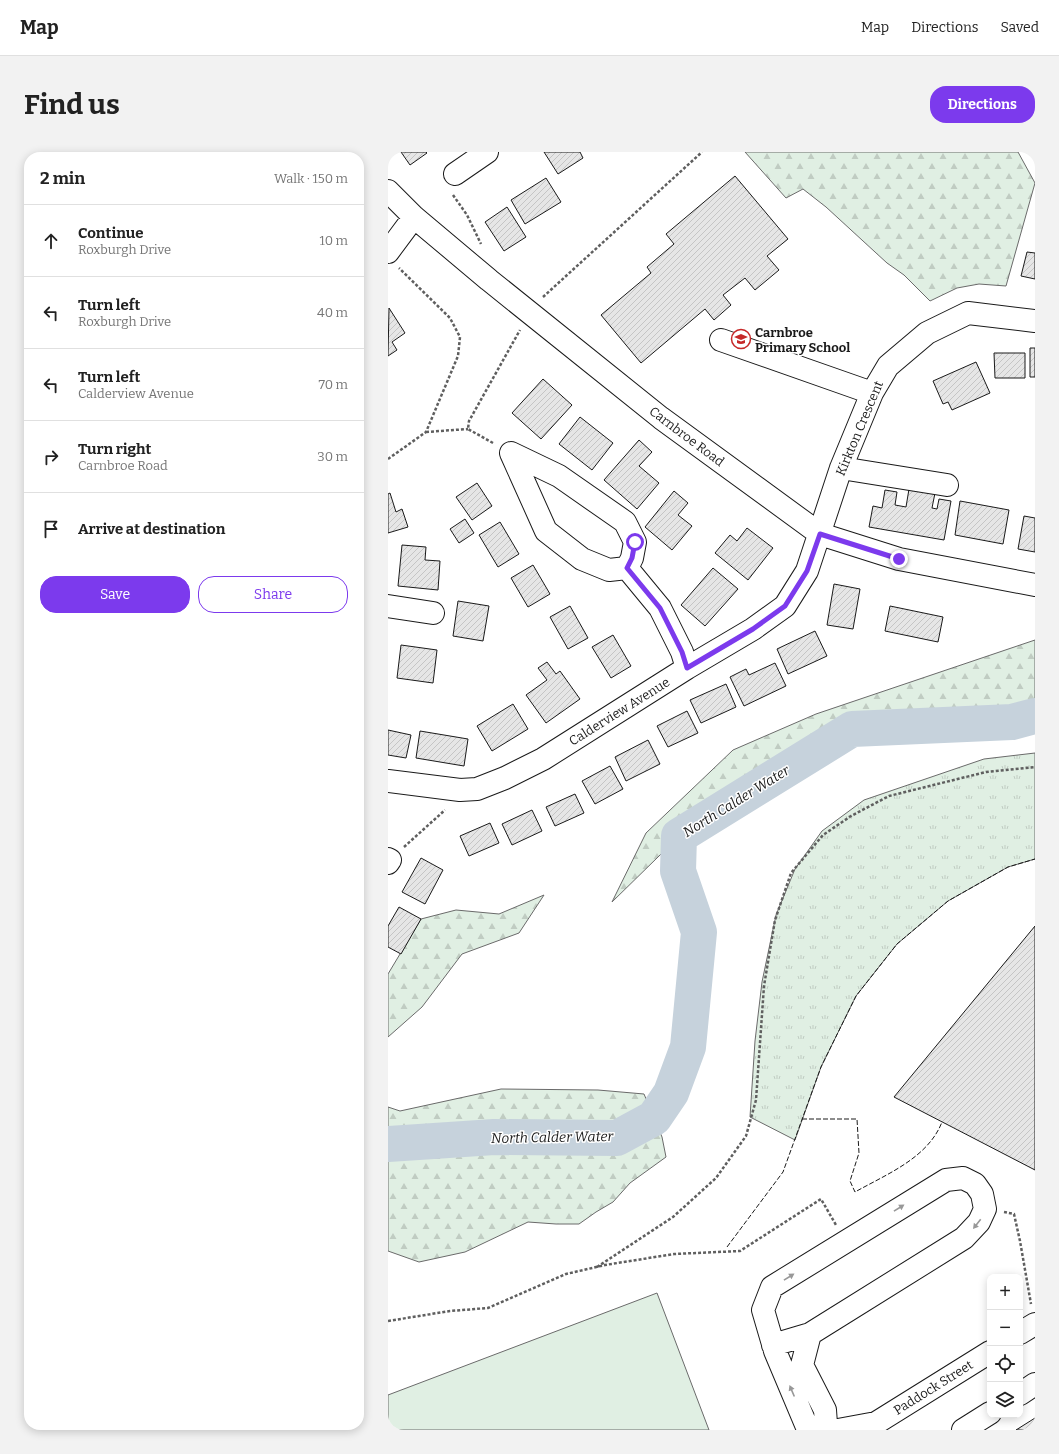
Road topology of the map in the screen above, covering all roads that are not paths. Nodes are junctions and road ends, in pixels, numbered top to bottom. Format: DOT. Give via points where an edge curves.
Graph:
graph roads {
  1 [pos="487,152"];
  2 [pos="455,174"];
  3 [pos="388,191"];
  4 [pos="414,217"];
  5 [pos="391,257"];
  6 [pos="1035,321"];
  7 [pos="721,340"];
  8 [pos="872,393"];
  9 [pos="841,468"];
  10 [pos="947,485"];
  11 [pos="820,534"];
  12 [pos="627,568"];
  13 [pos="1035,585"];
  14 [pos="388,606"];
  15 [pos="434,613"];
  16 [pos="687,668"];
  17 [pos="388,781"];
  18 [pos="1035,1324"];
  19 [pos="1023,1331"];
  20 [pos="810,1334"];
  21 [pos="773,1345"];
  22 [pos="987,1354"];
  23 [pos="1035,1384"];
  24 [pos="1023,1392"];
  25 [pos="987,1415"];
  26 [pos="872,1426"];
  27 [pos="822,1428"];
  28 [pos="963,1430"];
  1 -- 2 [label="street"];
  3 -- 4 [label="street, Carnbroe Road"];
  4 -- 5 [label="street"];
  4 -- 11 [label="street, Carnbroe Road" via="488,280 661,418"];
  6 -- 8 [label="street, Kirkton Crescent" via="968,314 928,332 888,366"];
  7 -- 8 [label="street"];
  8 -- 9 [label="street, Kirkton Crescent"];
  9 -- 10 [label="street"];
  9 -- 11 [label="street, Kirkton Crescent"];
  11 -- 13 [label="street, Carnbroe Road" via="899,559"];
  11 -- 16 [label="street, Calderview Avenue" via="807,571 785,606 753,629"];
  12 -- 12 [label="street" via="609,570 582,559 546,531 511,453 559,476 626,522 635,542"];
  12 -- 16 [label="street" via="660,608 682,652"];
  14 -- 15 [label="street"];
  16 -- 17 [label="street, Calderview Avenue" via="543,759 505,778 477,788 460,790"];
  18 -- 19 [label="street"];
  20 -- 21 [label="street"];
  21 -- 20 [label="street, one-way" via="763,1310 772,1287 946,1180 963,1178 975,1184 982,1194 984,1209 980,1222 964,1238"];
  20 -- 27 [label="street" via="802,1365 824,1410"];
  27 -- 21 [label="street, one-way"];
  22 -- 26 [label="street, Paddock Street"];
  23 -- 24 [label="street"];
  25 -- 28 [label="street"];
  26 -- 27 [label="street, Paddock Street"];
}
